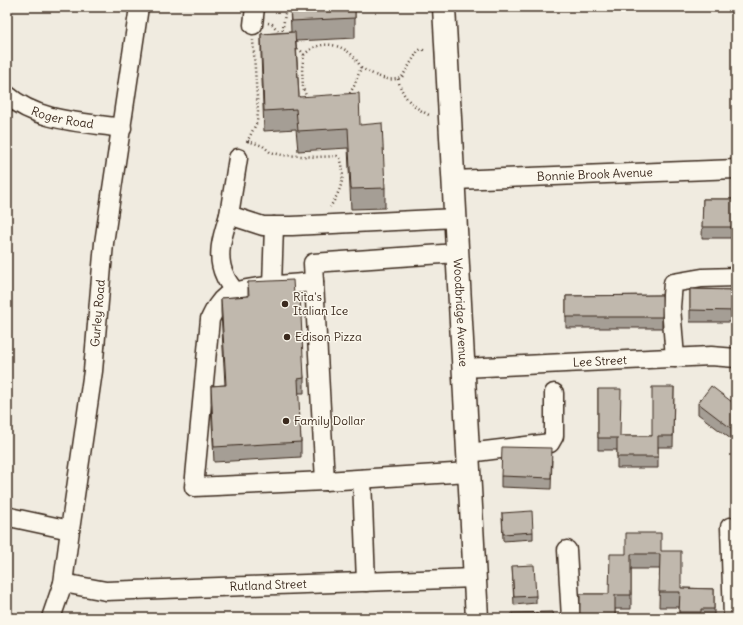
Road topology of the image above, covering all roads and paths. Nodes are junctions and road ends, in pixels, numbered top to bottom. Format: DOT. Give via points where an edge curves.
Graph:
graph roads {
  1 [pos="139,7"];
  2 [pos="255,7"];
  3 [pos="286,7"];
  4 [pos="444,7"];
  5 [pos="259,24"];
  6 [pos="282,35"];
  7 [pos="286,40"];
  8 [pos="290,45"];
  9 [pos="426,51"];
  10 [pos="304,55"];
  11 [pos="361,68"];
  12 [pos="398,79"];
  13 [pos="7,95"];
  14 [pos="347,99"];
  15 [pos="309,103"];
  16 [pos="429,115"];
  17 [pos="122,128"];
  18 [pos="244,148"];
  19 [pos="736,169"];
  20 [pos="454,180"];
  21 [pos="327,211"];
  22 [pos="229,215"];
  23 [pos="456,218"];
  24 [pos="274,226"];
  25 [pos="457,253"];
  26 [pos="736,277"];
  27 [pos="314,282"];
  28 [pos="272,286"];
  29 [pos="235,292"];
  30 [pos="675,358"];
  31 [pos="736,358"];
  32 [pos="464,368"];
  33 [pos="554,393"];
  34 [pos="469,463"];
  35 [pos="362,479"];
  36 [pos="325,481"];
  37 [pos="7,516"];
  38 [pos="730,528"];
  39 [pos="70,530"];
  40 [pos="567,550"];
  41 [pos="475,578"];
  42 [pos="366,582"];
  43 [pos="63,583"];
  44 [pos="52,618"];
  45 [pos="477,618"];
  46 [pos="570,618"];
  47 [pos="733,618"];
  1 -- 17 [label="street, Gurley Road"];
  2 -- 5 [label="street"];
  3 -- 6 [label="path"];
  4 -- 20 [label="main road, Woodbridge Avenue"];
  5 -- 6 [label="path" via="272,24"];
  5 -- 18 [label="path" via="257,122"];
  6 -- 7 [label="path"];
  8 -- 10 [label="path" via="302,51"];
  9 -- 12 [label="path" via="418,51"];
  10 -- 11 [label="path" via="315,46 340,46 348,51"];
  10 -- 15 [label="path" via="303,88"];
  11 -- 12 [label="path" via="381,78"];
  11 -- 14 [label="path"];
  12 -- 16 [label="path" via="401,90 409,102"];
  13 -- 17 [label="street, Roger Road" via="17,104 46,117"];
  17 -- 39 [label="street, Gurley Road" via="104,242 93,371"];
  18 -- 21 [label="path" via="263,146 270,152 282,155 340,158 342,185"];
  18 -- 22 [label="street"];
  19 -- 20 [label="street, Bonnie Brook Avenue"];
  20 -- 23 [label="main road, Woodbridge Avenue"];
  22 -- 24 [label="street" via="263,226"];
  22 -- 29 [label="street" via="220,250 221,265"];
  23 -- 24 [label="street"];
  23 -- 25 [label="main road, Woodbridge Avenue"];
  24 -- 28 [label="street"];
  25 -- 27 [label="street" via="313,263"];
  25 -- 32 [label="main road, Woodbridge Avenue"];
  26 -- 30 [label="street" via="702,278 673,283 671,307"];
  27 -- 28 [label="street"];
  27 -- 36 [label="street"];
  28 -- 29 [label="street"];
  29 -- 36 [label="street" via="218,304 210,319 194,487"];
  30 -- 31 [label="street, Lee Street"];
  30 -- 32 [label="street, Lee Street"];
  32 -- 34 [label="main road, Woodbridge Avenue"];
  33 -- 34 [label="street" via="554,436 550,443"];
  34 -- 35 [label="street"];
  34 -- 41 [label="main road, Woodbridge Avenue"];
  35 -- 36 [label="street"];
  35 -- 42 [label="street"];
  37 -- 39 [label="street"];
  38 -- 47 [label="street"];
  39 -- 43 [label="street, Gurley Road"];
  40 -- 46 [label="street"];
  41 -- 42 [label="street, Rutland Street"];
  41 -- 45 [label="main road, Woodbridge Avenue"];
  42 -- 43 [label="street, Rutland Street" via="106,591"];
  43 -- 44 [label="street, Gurley Road"];
}
